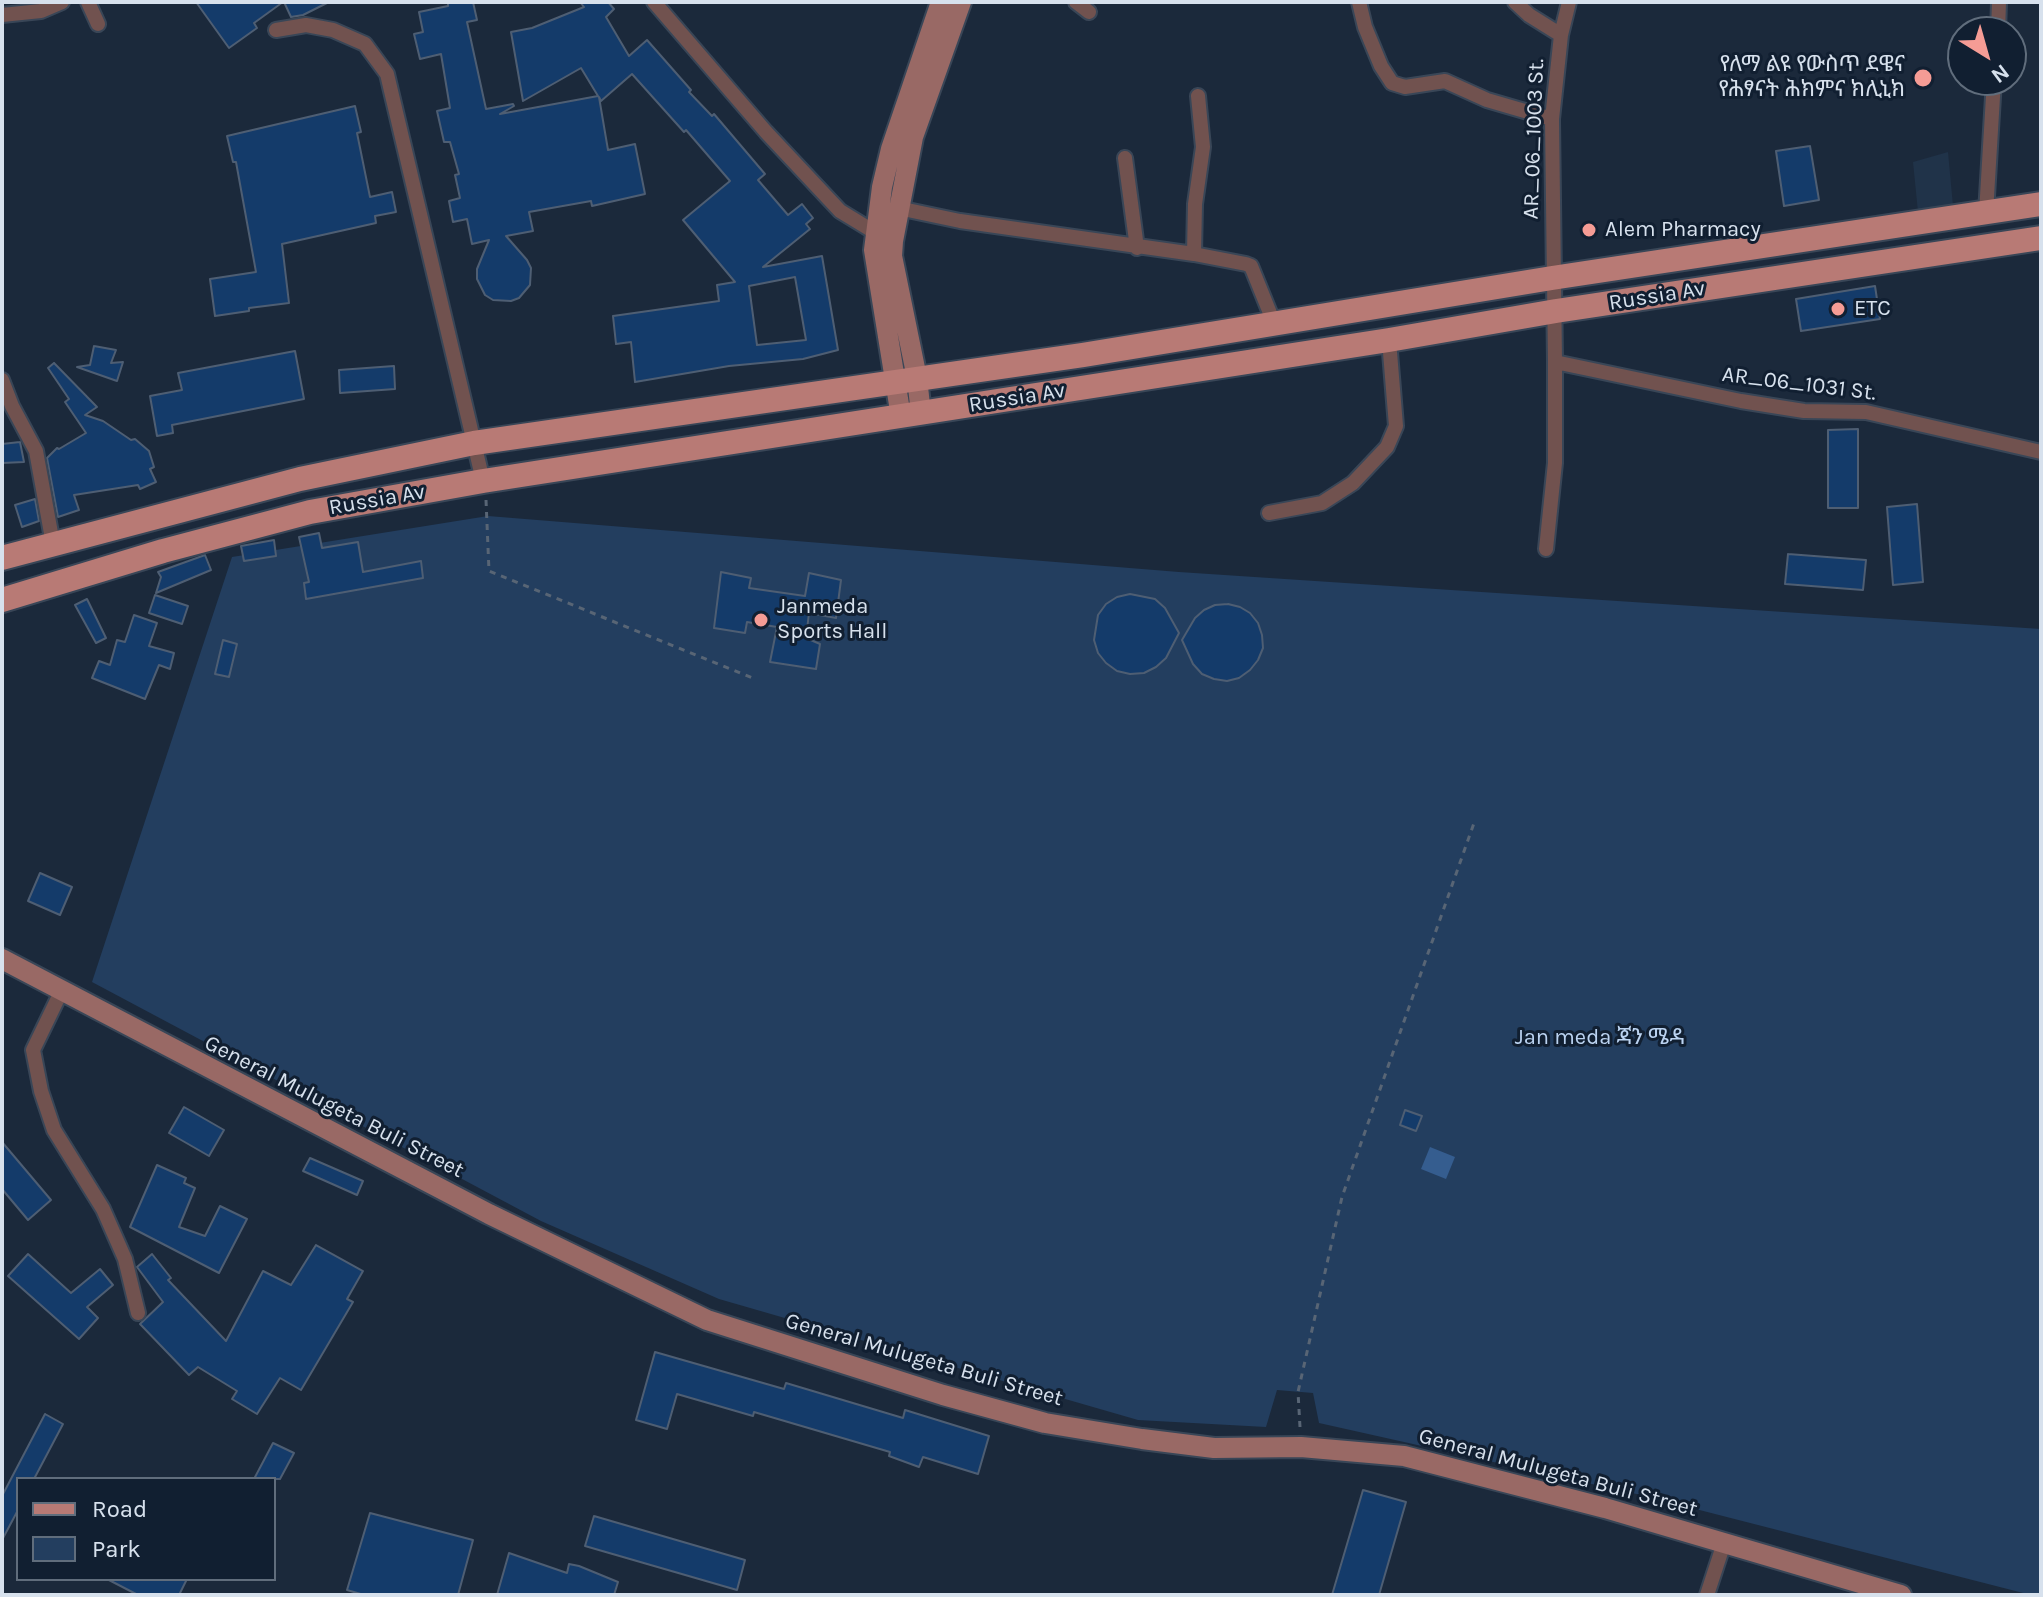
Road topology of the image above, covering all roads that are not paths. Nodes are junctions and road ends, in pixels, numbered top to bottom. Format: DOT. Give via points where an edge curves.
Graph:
graph roads {
  1 [pos="62,2"];
  2 [pos="88,2"];
  3 [pos="654,2"];
  4 [pos="941,2"];
  5 [pos="961,2"];
  6 [pos="1076,2"];
  7 [pos="1359,2"];
  8 [pos="1515,2"];
  9 [pos="1569,2"];
  10 [pos="1089,12"];
  11 [pos="2,15"];
  12 [pos="98,24"];
  13 [pos="276,30"];
  14 [pos="1561,35"];
  15 [pos="1198,96"];
  16 [pos="1993,96"];
  17 [pos="1552,119"];
  18 [pos="1125,158"];
  19 [pos="2041,204"];
  20 [pos="898,208"];
  21 [pos="1986,213"];
  22 [pos="884,237"];
  23 [pos="2041,238"];
  24 [pos="1137,248"];
  25 [pos="1194,254"];
  26 [pos="1552,278"];
  27 [pos="1556,311"];
  28 [pos="1274,323"];
  29 [pos="1389,340"];
  30 [pos="1555,362"];
  31 [pos="2,380"];
  32 [pos="906,380"];
  33 [pos="911,415"];
  34 [pos="474,443"];
  35 [pos="2041,452"];
  36 [pos="483,481"];
  37 [pos="1269,513"];
  38 [pos="53,544"];
  39 [pos="1546,549"];
  40 [pos="4,558"];
  41 [pos="10,597"];
  42 [pos="2,959"];
  43 [pos="61,992"];
  44 [pos="138,1313"];
  45 [pos="1724,1543"];
  46 [pos="1707,1595"];
  47 [pos="1901,1595"];
  1 -- 11 [label="street" via="41,11"];
  2 -- 12 [label="street"];
  3 -- 22 [label="street" via="840,211"];
  4 -- 22 [label="main road" via="891,149 882,187"];
  5 -- 20 [label="main road" via="913,137"];
  6 -- 10 [label="street"];
  7 -- 17 [label="street" via="1392,83 1405,87 1445,81"];
  8 -- 14 [label="street"];
  9 -- 14 [label="street, AR_06_1003 St."];
  13 -- 34 [label="street" via="306,25 333,30 365,44 387,74"];
  14 -- 17 [label="street, AR_06_1003 St."];
  15 -- 25 [label="street" via="1203,147"];
  16 -- 21 [label="street"];
  17 -- 26 [label="street, AR_06_1003 St."];
  18 -- 24 [label="street"];
  19 -- 21 [label="main road, Russia Av"];
  20 -- 22 [label="main road"];
  20 -- 24 [label="street"];
  21 -- 26 [label="main road, Russia Av"];
  22 -- 32 [label="main road" via="892,256"];
  23 -- 27 [label="main road, Russia Av"];
  24 -- 25 [label="street"];
  25 -- 28 [label="street" via="1251,266"];
  26 -- 27 [label="street, AR_06_1003 St."];
  26 -- 28 [label="main road, Russia Av"];
  27 -- 29 [label="main road, Russia Av"];
  27 -- 30 [label="street"];
  28 -- 32 [label="main road, Russia Av"];
  29 -- 33 [label="main road, Russia Av"];
  29 -- 37 [label="street" via="1396,426 1387,447 1353,483 1322,503"];
  30 -- 35 [label="street, AR_06_1031 St." via="1804,411 1866,412"];
  30 -- 39 [label="street" via="1555,463"];
  31 -- 38 [label="street" via="36,451"];
  32 -- 33 [label="main road"];
  32 -- 34 [label="main road, Russia Av"];
  33 -- 36 [label="main road, Russia Av"];
  34 -- 36 [label="street"];
  34 -- 38 [label="main road, Russia Av" via="300,479"];
  36 -- 41 [label="main road, Russia Av" via="310,512"];
  38 -- 40 [label="main road, Russia Av"];
  40 -- 41 [label="main road"];
  42 -- 43 [label="main road, General Mulugeta Buli Street"];
  43 -- 44 [label="street" via="33,1050 41,1091 54,1130 103,1209 125,1259"];
  43 -- 45 [label="main road, General Mulugeta Buli Street" via="489,1214 707,1320 1045,1423 1214,1448 1301,1447 1404,1456"];
  45 -- 46 [label="street"];
  45 -- 47 [label="main road, General Mulugeta Buli Street"];
}
